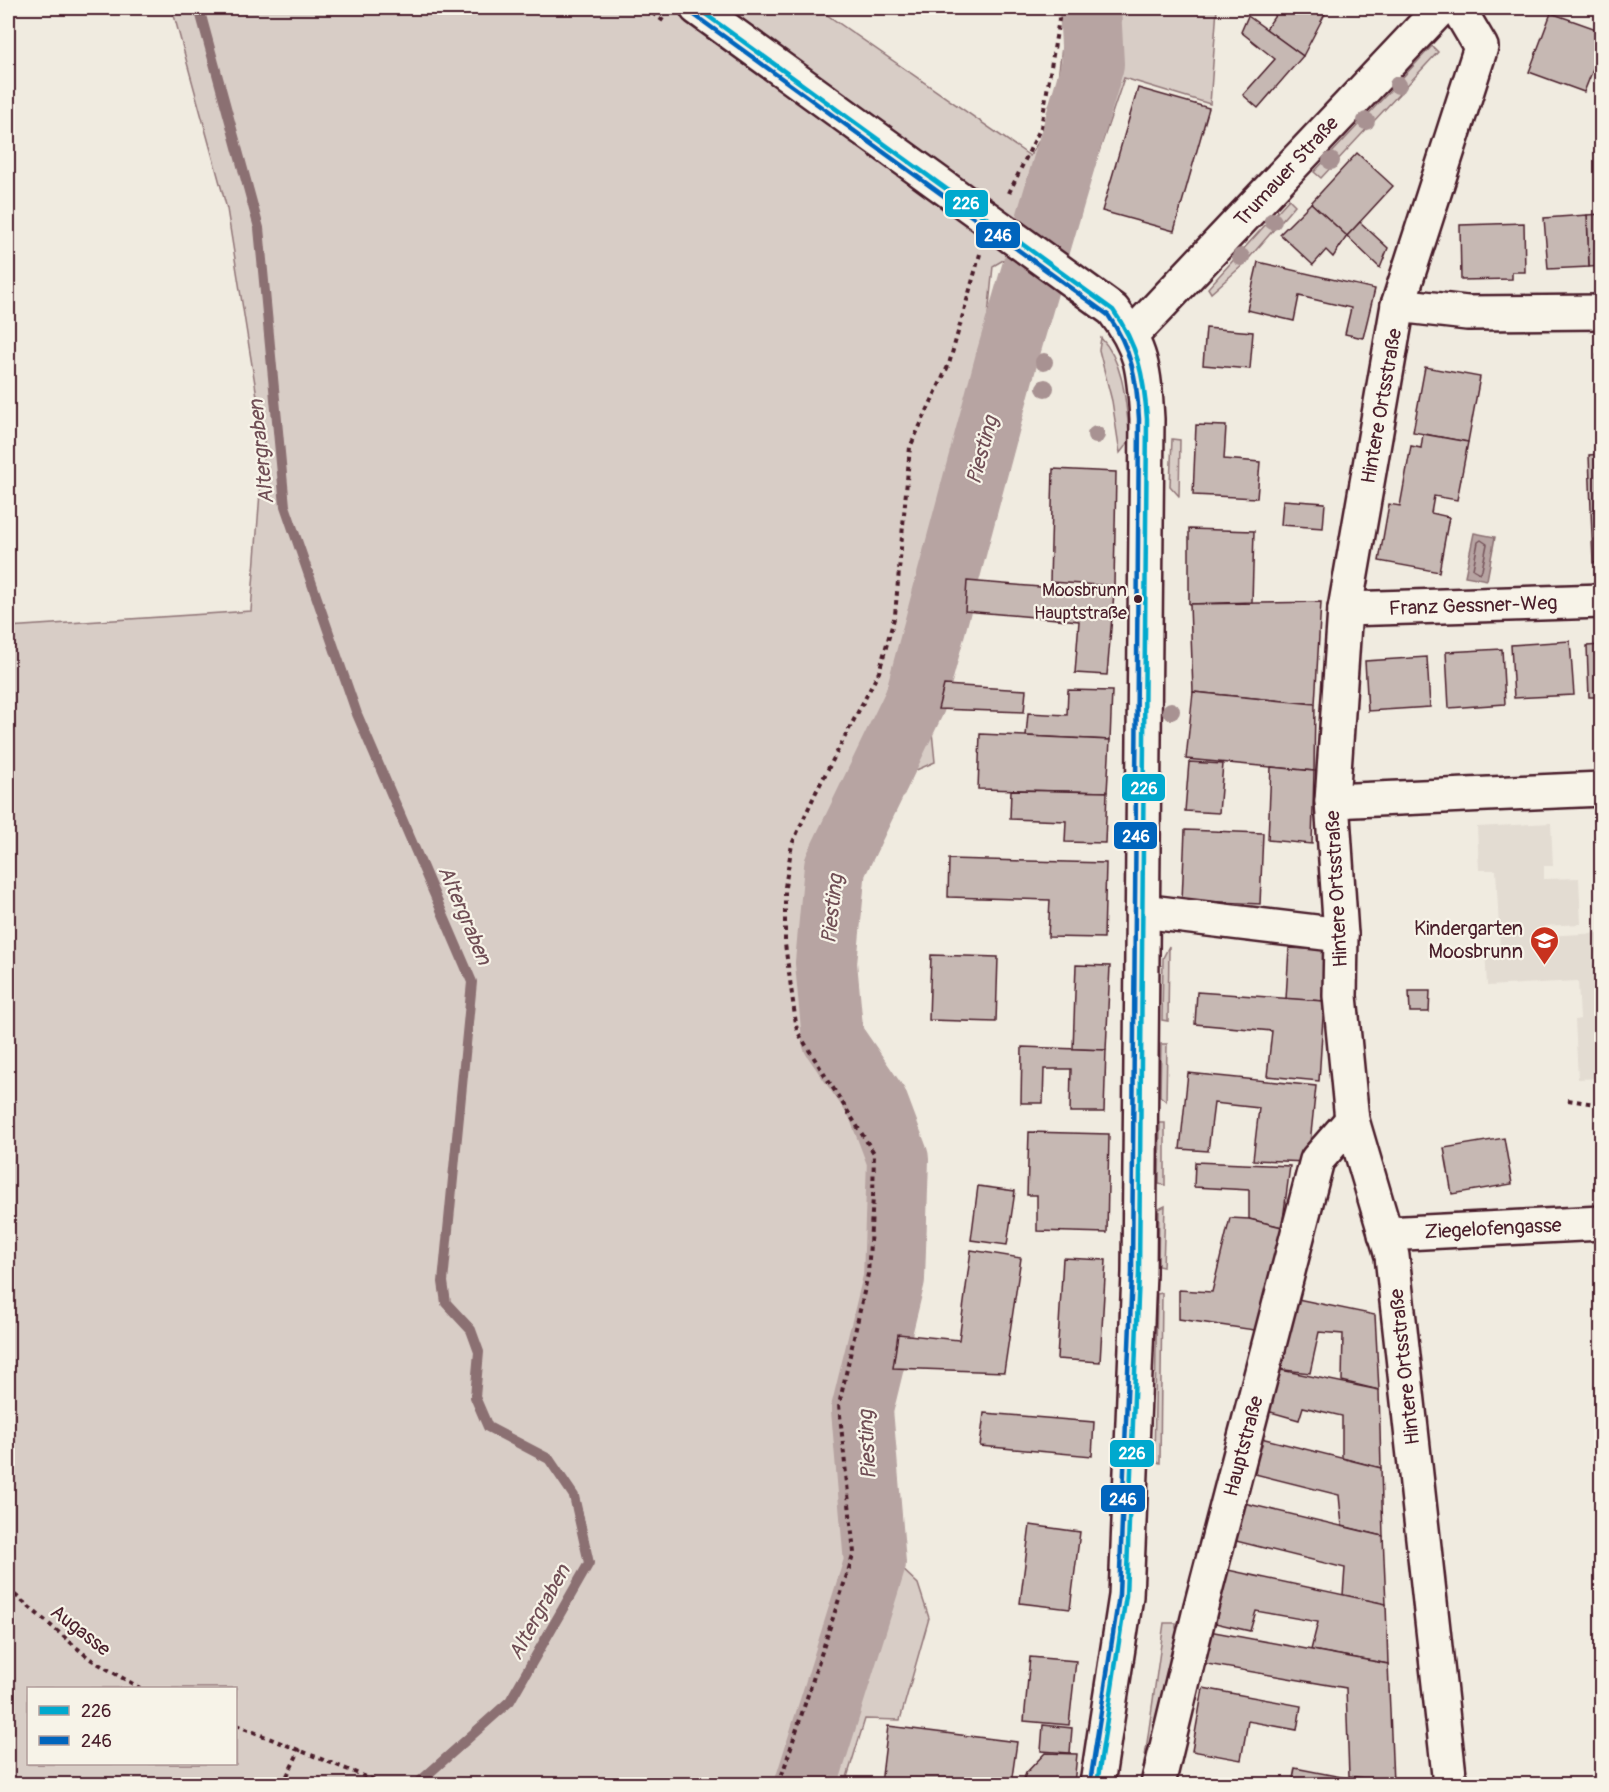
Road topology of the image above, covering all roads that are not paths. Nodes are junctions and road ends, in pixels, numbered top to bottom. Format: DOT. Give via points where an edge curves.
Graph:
graph roads {
  1 [pos="697,8"];
  2 [pos="1441,8"];
  3 [pos="1458,8"];
  4 [pos="1398,305"];
  5 [pos="1602,312"];
  6 [pos="1132,335"];
  7 [pos="1602,601"];
  8 [pos="1345,609"];
  9 [pos="1602,789"];
  10 [pos="1332,801"];
  11 [pos="1142,911"];
  12 [pos="1341,935"];
  13 [pos="1352,1120"];
  14 [pos="1602,1223"];
  15 [pos="1385,1234"];
  16 [pos="1097,1785"];
  17 [pos="1158,1785"];
  18 [pos="1450,1785"];
  1 -- 6 [label="street" via="1113,310"];
  2 -- 6 [label="street, Trumauer Straße"];
  3 -- 4 [label="street, Hintere Ortsstraße" via="1481,47"];
  4 -- 5 [label="street" via="1467,314"];
  4 -- 8 [label="street, Hintere Ortsstraße"];
  6 -- 11 [label="street" via="1145,376 1147,419"];
  7 -- 8 [label="street, Franz Gessner-Weg"];
  8 -- 10 [label="street, Hintere Ortsstraße"];
  9 -- 10 [label="street"];
  10 -- 12 [label="street, Hintere Ortsstraße"];
  11 -- 12 [label="street"];
  11 -- 16 [label="street" via="1139,1273 1126,1596"];
  12 -- 13 [label="street, Hintere Ortsstraße" via="1340,996"];
  13 -- 15 [label="street, Hintere Ortsstraße"];
  13 -- 17 [label="street, Hauptstraße" via="1317,1160"];
  14 -- 15 [label="street, Ziegelofengasse"];
  15 -- 18 [label="street, Hintere Ortsstraße" via="1392,1256"];
}
